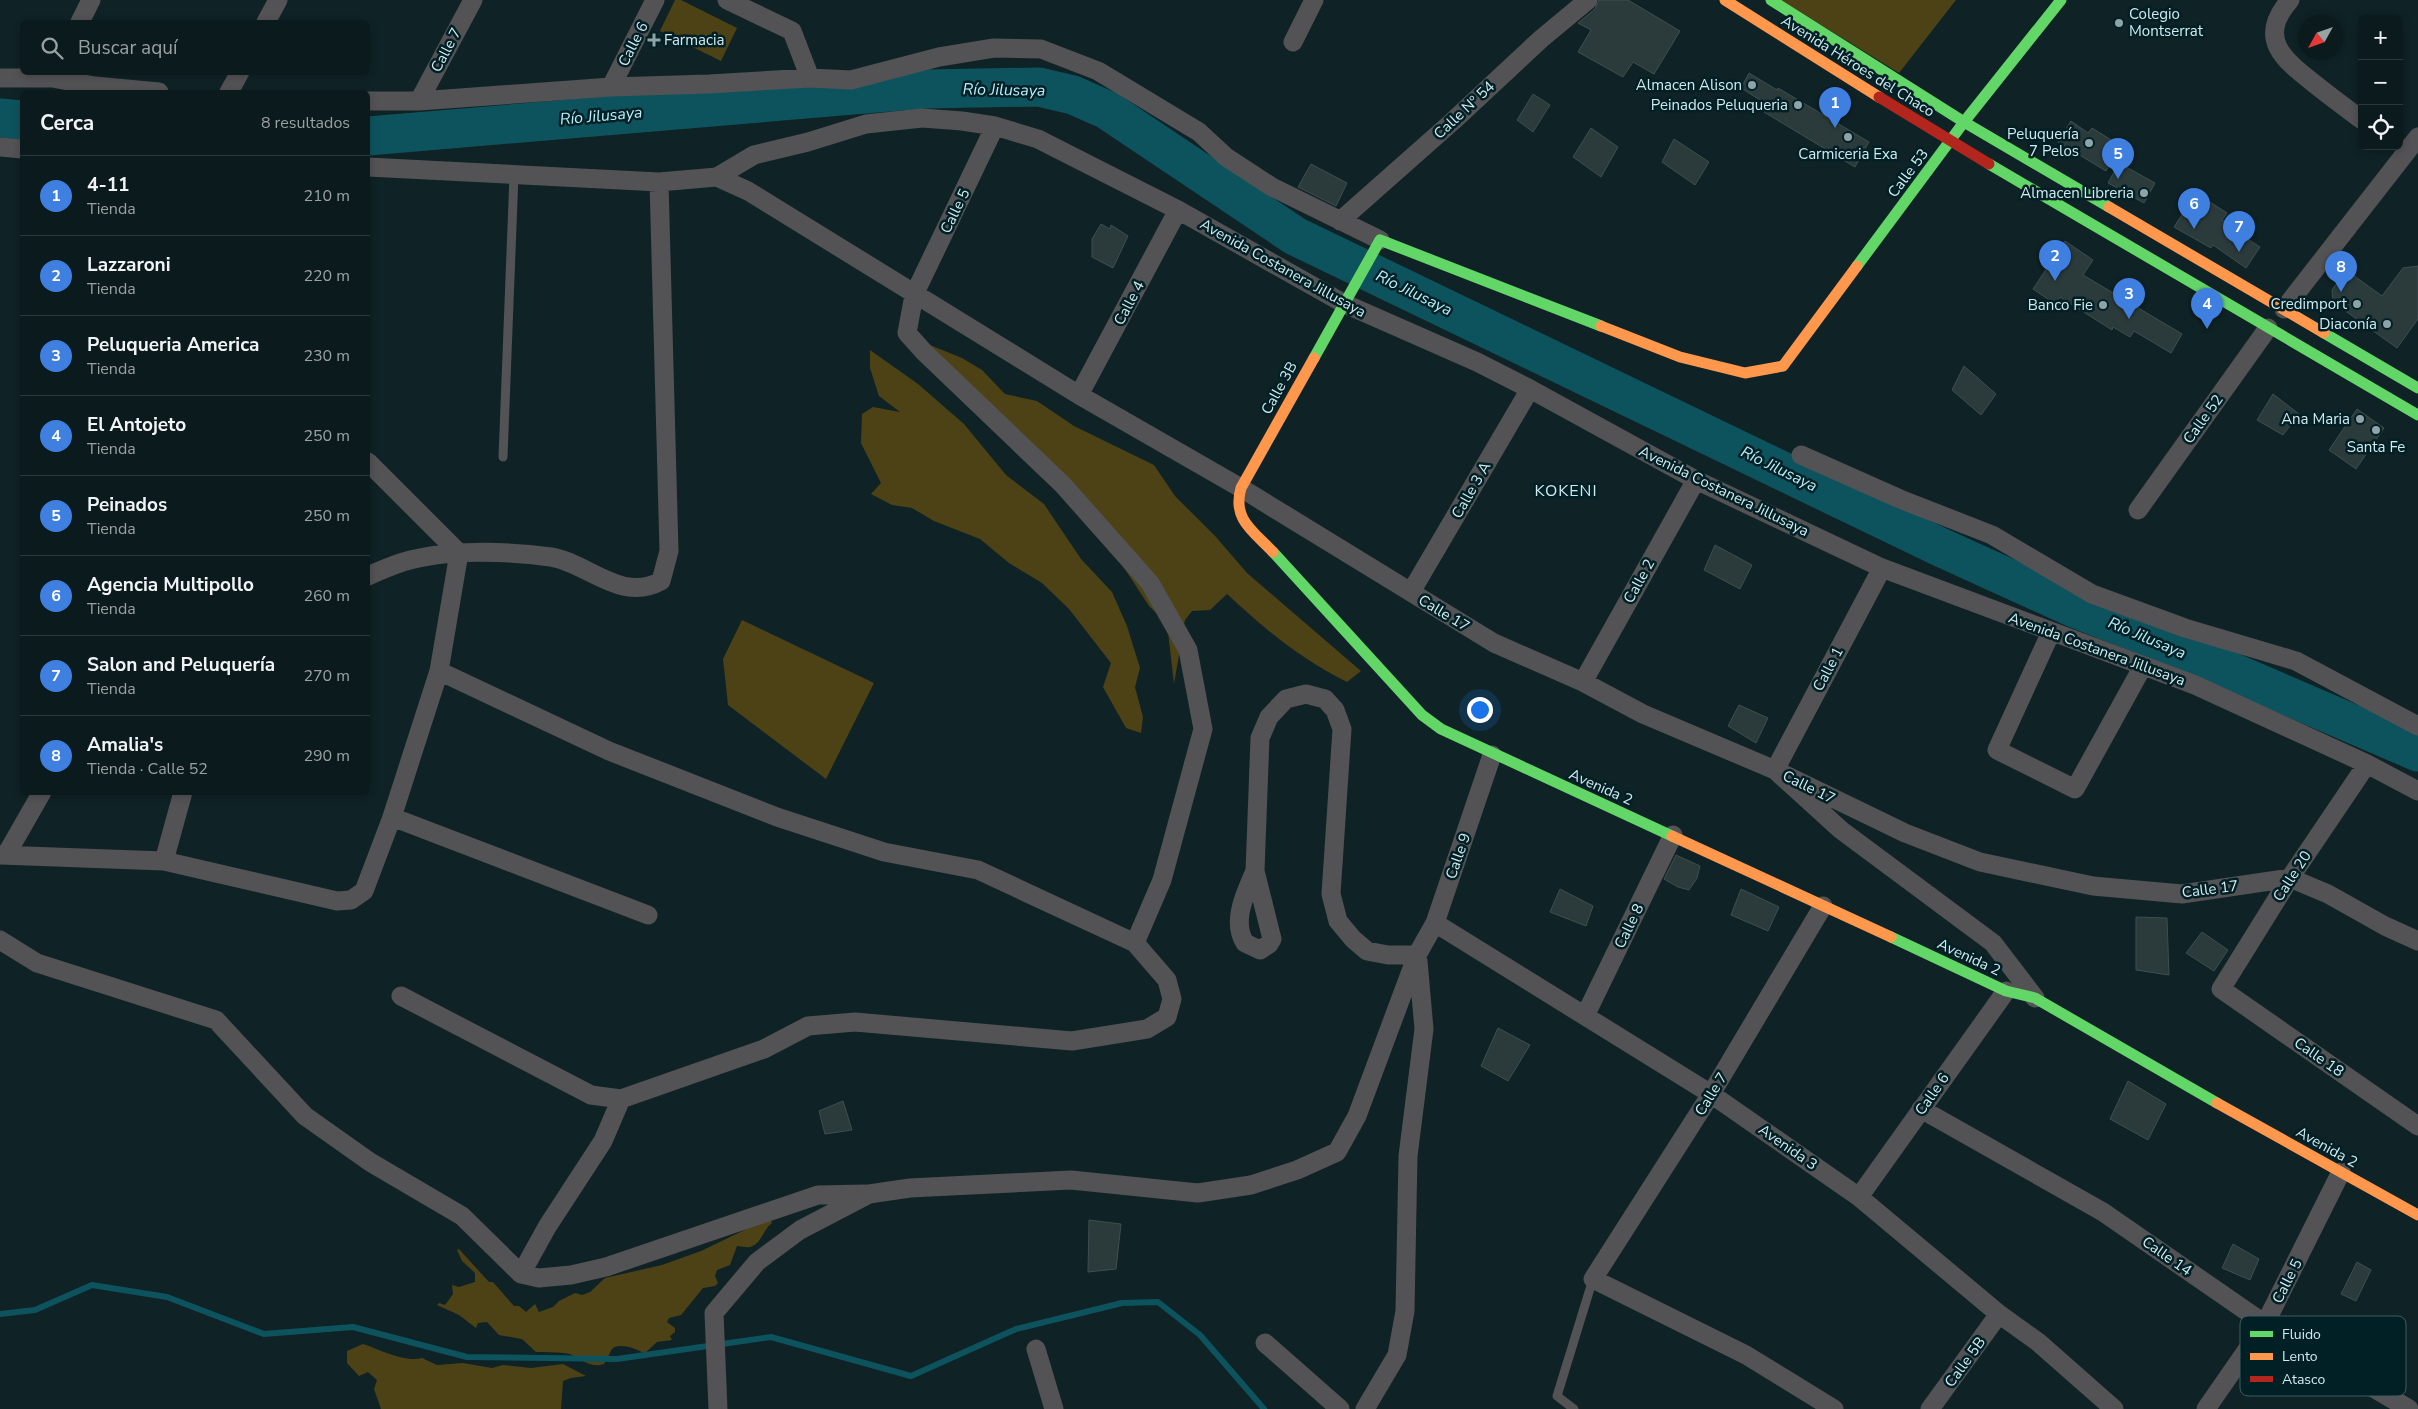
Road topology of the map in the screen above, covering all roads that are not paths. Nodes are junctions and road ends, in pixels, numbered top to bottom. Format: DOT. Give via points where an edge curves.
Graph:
graph roads {
  1 [pos="91,0"];
  2 [pos="278,0"];
  3 [pos="473,0"];
  4 [pos="655,0"];
  5 [pos="727,0"];
  6 [pos="1314,0"];
  7 [pos="1588,0"];
  8 [pos="1725,0"];
  9 [pos="1771,0"];
  10 [pos="2061,0"];
  11 [pos="2290,0"];
  12 [pos="81,20"];
  13 [pos="267,20"];
  14 [pos="1784,23"];
  15 [pos="1292,42"];
  16 [pos="53,75"];
  17 [pos="238,75"];
  18 [pos="0,78"];
  19 [pos="810,78"];
  20 [pos="611,87"];
  21 [pos="138,90"];
  22 [pos="230,90"];
  23 [pos="370,101"];
  24 [pos="419,101"];
  25 [pos="2358,117"];
  26 [pos="1964,122"];
  27 [pos="995,126"];
  28 [pos="2418,137"];
  29 [pos="1950,141"];
  30 [pos="0,147"];
  31 [pos="2403,148"];
  32 [pos="20,149"];
  33 [pos="2401,150"];
  34 [pos="370,168"];
  35 [pos="514,175"];
  36 [pos="717,178"];
  37 [pos="659,182"];
  38 [pos="1178,210"];
  39 [pos="1340,221"];
  40 [pos="1380,240"];
  41 [pos="914,295"];
  42 [pos="1343,303"];
  43 [pos="2284,309"];
  44 [pos="2268,328"];
  45 [pos="1530,388"];
  46 [pos="2418,388"];
  47 [pos="1079,395"];
  48 [pos="2418,415"];
  49 [pos="1801,455"];
  50 [pos="503,457"];
  51 [pos="370,464"];
  52 [pos="1696,480"];
  53 [pos="1241,488"];
  54 [pos="2138,510"];
  55 [pos="459,553"];
  56 [pos="1882,568"];
  57 [pos="370,575"];
  58 [pos="1411,592"];
  59 [pos="2051,632"];
  60 [pos="2143,666"];
  61 [pos="438,671"];
  62 [pos="1583,682"];
  63 [pos="2418,726"];
  64 [pos="1492,754"];
  65 [pos="2367,764"];
  66 [pos="1775,770"];
  67 [pos="2418,791"];
  68 [pos="40,795"];
  69 [pos="182,795"];
  70 [pos="392,817"];
  71 [pos="1673,836"];
  72 [pos="3,855"];
  73 [pos="164,861"];
  74 [pos="1255,870"];
  75 [pos="2290,878"];
  76 [pos="1823,906"];
  77 [pos="648,916"];
  78 [pos="1435,923"];
  79 [pos="0,940"];
  80 [pos="2418,941"];
  81 [pos="1135,943"];
  82 [pos="1417,955"];
  83 [pos="2221,989"];
  84 [pos="2006,991"];
  85 [pos="401,996"];
  86 [pos="2035,998"];
  87 [pos="1585,1016"];
  88 [pos="1711,1094"];
  89 [pos="621,1099"];
  90 [pos="1921,1109"];
  91 [pos="2418,1126"];
  92 [pos="2341,1172"];
  93 [pos="869,1194"];
  94 [pos="1859,1197"];
  95 [pos="2418,1215"];
  96 [pos="522,1274"];
  97 [pos="1593,1279"];
  98 [pos="1999,1314"];
  99 [pos="2253,1316"];
  100 [pos="2269,1316"];
  101 [pos="1265,1343"];
  102 [pos="1036,1349"];
  103 [pos="2240,1360"];
  104 [pos="2387,1396"];
  105 [pos="718,1409"];
  106 [pos="1054,1409"];
  107 [pos="1340,1409"];
  108 [pos="1365,1409"];
  109 [pos="1574,1409"];
  110 [pos="1834,1409"];
  111 [pos="1930,1409"];
  112 [pos="2114,1409"];
  113 [pos="2206,1409"];
  114 [pos="2409,1409"];
  1 -- 12 [label="street"];
  2 -- 13 [label="street"];
  3 -- 24 [label="street, Calle 7"];
  4 -- 20 [label="street, Calle 6"];
  5 -- 19 [label="street" via="792,31"];
  6 -- 15 [label="street"];
  7 -- 39 [label="street, Calle Nº 54" via="1540,39"];
  8 -- 14 [label="street, Avenida Héroes del Chaco"];
  9 -- 14 [label="street"];
  10 -- 26 [label="street, Calle 53"];
  11 -- 25 [label="street" via="2278,13 2274,29 2275,43 2282,56"];
  14 -- 26 [label="street"];
  14 -- 29 [label="street, Avenida Héroes del Chaco"];
  16 -- 18 [label="street"];
  16 -- 21 [label="street" via="95,86"];
  17 -- 22 [label="street"];
  19 -- 20 [label="street"];
  19 -- 39 [label="street" via="851,80 985,50 1041,50 1098,71 1199,132 1226,157 1272,187"];
  20 -- 24 [label="street"];
  23 -- 24 [label="street"];
  26 -- 29 [label="street, Calle 53"];
  26 -- 43 [label="street"];
  27 -- 36 [label="street, Avenida Costanera Jillusaya" via="922,118 866,124 754,155"];
  27 -- 38 [label="street, Avenida Costanera Jillusaya" via="1038,139"];
  27 -- 41 [label="street, Calle 5"];
  28 -- 31 [label="street"];
  29 -- 40 [label="street, Calle 53" via="1784,366 1745,373 1680,357"];
  29 -- 44 [label="street, Avenida Héroes del Chaco"];
  30 -- 32 [label="street"];
  33 -- 43 [label="street"];
  34 -- 35 [label="street"];
  35 -- 37 [label="street"];
  35 -- 50 [label="lane"];
  36 -- 37 [label="street"];
  36 -- 41 [label="street, Calle 17" via="748,191"];
  37 -- 55 [label="street" via="668,551 661,582 648,588 630,587 553,558"];
  38 -- 42 [label="street, Avenida Costanera Jillusaya"];
  38 -- 47 [label="street, Calle 4"];
  39 -- 40 [label="street"];
  40 -- 42 [label="street, Calle 3B"];
  41 -- 47 [label="street, Calle 17"];
  41 -- 81 [label="street, Calle 5" via="907,333 1063,485 1107,534 1150,583 1188,650 1203,729 1162,880"];
  42 -- 45 [label="street, Avenida Costanera Jillusaya"];
  42 -- 53 [label="street, Calle 3B"];
  43 -- 44 [label="street"];
  43 -- 46 [label="street"];
  44 -- 48 [label="street, Avenida Héroes del Chaco"];
  44 -- 54 [label="street, Calle 52"];
  45 -- 52 [label="street, Avenida Costanera Jillusaya"];
  45 -- 58 [label="street, Calle 3 A"];
  47 -- 53 [label="street, Calle 17"];
  49 -- 63 [label="street" via="1992,535 2092,594 2185,628 2296,660"];
  51 -- 55 [label="street"];
  52 -- 56 [label="street, Avenida Costanera Jillusaya"];
  52 -- 62 [label="street, Calle 2"];
  53 -- 58 [label="street, Calle 17"];
  53 -- 64 [label="street, Avenida 2" via="1237,501 1240,517 1253,534 1422,715 1441,729"];
  55 -- 57 [label="street" via="405,562"];
  55 -- 61 [label="street"];
  56 -- 59 [label="street, Avenida Costanera Jillusaya"];
  56 -- 66 [label="street, Calle 1"];
  58 -- 62 [label="street, Calle 17" via="1494,643"];
  59 -- 60 [label="street, Avenida Costanera Jillusaya"];
  59 -- 60 [label="street" via="1997,750 2076,790"];
  60 -- 65 [label="street, Avenida Costanera Jillusaya" via="2195,685"];
  61 -- 70 [label="street"];
  61 -- 81 [label="street" via="610,751 778,817 884,852 978,870"];
  62 -- 66 [label="street, Calle 17" via="1643,714"];
  64 -- 71 [label="street, Avenida 2"];
  64 -- 78 [label="street, Calle 9"];
  65 -- 67 [label="street, Avenida Costanera Jillusaya"];
  65 -- 75 [label="street, Calle 20"];
  66 -- 75 [label="street, Calle 17" via="1905,833 1980,862 2093,886 2182,894"];
  66 -- 86 [label="street" via="1841,830 1993,943"];
  68 -- 72 [label="street"];
  69 -- 73 [label="street"];
  70 -- 73 [label="street" via="364,892 351,900 337,901"];
  70 -- 77 [label="street"];
  71 -- 76 [label="street, Avenida 2"];
  71 -- 87 [label="street, Calle 8"];
  72 -- 73 [label="street"];
  74 -- 82 [label="street" via="1260,738 1270,718 1286,699 1306,694 1325,699 1335,710 1342,729 1331,894 1338,921 1368,951"];
  75 -- 80 [label="street"];
  75 -- 83 [label="street, Calle 20"];
  76 -- 84 [label="street, Avenida 2"];
  76 -- 88 [label="street, Calle 7"];
  78 -- 82 [label="street, Calle 9"];
  78 -- 87 [label="street, Avenida 3"];
  79 -- 96 [label="street" via="37,963 216,1020 305,1116 370,1162 462,1216"];
  81 -- 89 [label="street" via="1167,980 1172,999 1167,1017 1146,1029 1072,1041 855,1022 808,1026 764,1049"];
  82 -- 93 [label="street, Calle 9" via="1357,1116 1337,1152 1297,1170 1251,1185 1198,1193 1071,1180 910,1188"];
  82 -- 108 [label="street" via="1424,1029 1408,1156 1405,1311 1397,1354"];
  83 -- 91 [label="street, Calle 18"];
  84 -- 86 [label="street, Avenida 2"];
  84 -- 90 [label="street, Calle 6"];
  85 -- 89 [label="street" via="590,1095"];
  86 -- 92 [label="street, Avenida 2"];
  87 -- 88 [label="street, Avenida 3"];
  88 -- 94 [label="street, Avenida 3"];
  88 -- 97 [label="street, Calle 7"];
  89 -- 96 [label="street" via="603,1140 547,1227"];
  90 -- 94 [label="street, Calle 6"];
  90 -- 99 [label="street, Calle 14" via="2103,1212"];
  92 -- 95 [label="street, Avenida 2"];
  92 -- 100 [label="street, Calle 5"];
  93 -- 96 [label="street" via="818,1195 606,1267 538,1278"];
  93 -- 105 [label="street" via="800,1230 757,1262 714,1313"];
  94 -- 98 [label="street, Avenida 3"];
  97 -- 109 [label="lane" via="1557,1396"];
  97 -- 110 [label="street" via="1746,1354"];
  98 -- 111 [label="street, Calle 5B"];
  98 -- 112 [label="street, Avenida 3" via="2038,1342"];
  101 -- 107 [label="street"];
  102 -- 106 [label="street"];
  103 -- 113 [label="street, Calle 5"];
  104 -- 114 [label="street, Calle 14"];
}
